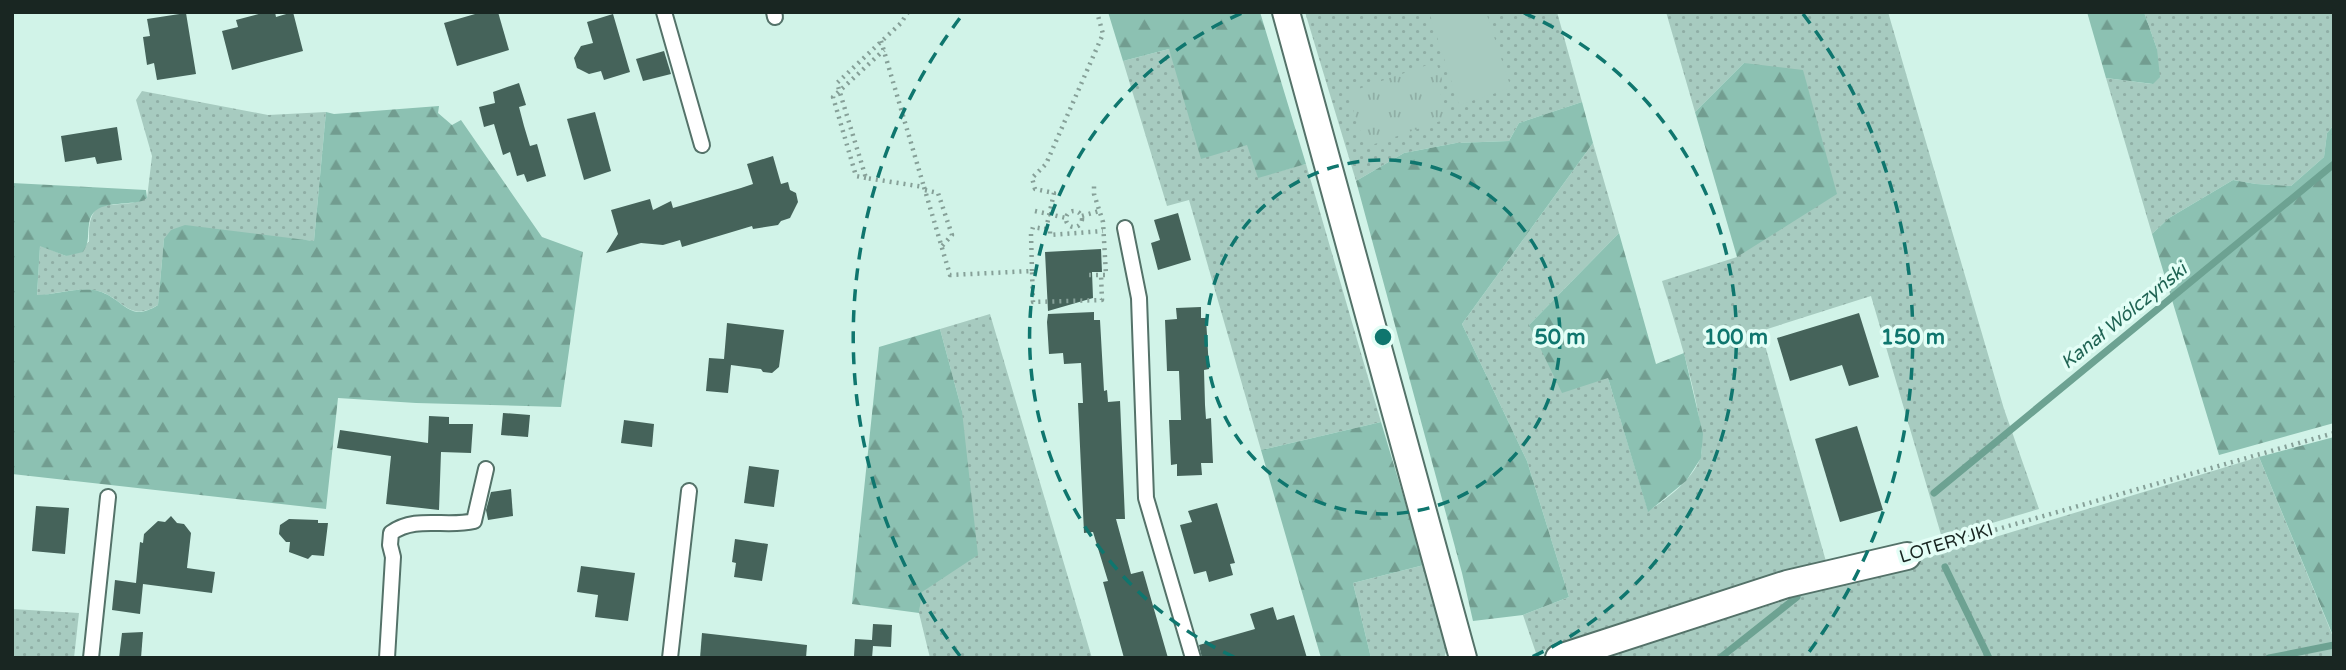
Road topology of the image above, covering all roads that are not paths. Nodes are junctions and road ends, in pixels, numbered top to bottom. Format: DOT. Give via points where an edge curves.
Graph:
graph roads {
  1 [pos="664,12"];
  2 [pos="1286,12"];
  3 [pos="702,145"];
  4 [pos="1125,228"];
  5 [pos="486,469"];
  6 [pos="689,491"];
  7 [pos="108,496"];
  8 [pos="1907,556"];
  9 [pos="90,658"];
  10 [pos="387,658"];
  11 [pos="670,658"];
  12 [pos="1193,658"];
  13 [pos="1463,658"];
  14 [pos="1559,658"];
  1 -- 3 [label="lane"];
  2 -- 13 [label="street"];
  4 -- 12 [label="lane" via="1139,298 1146,498"];
  5 -- 10 [label="lane" via="474,521 402,525 391,533"];
  6 -- 11 [label="lane"];
  7 -- 9 [label="lane"];
  8 -- 14 [label="street, LOTERYJKI" via="1787,584"];
}
